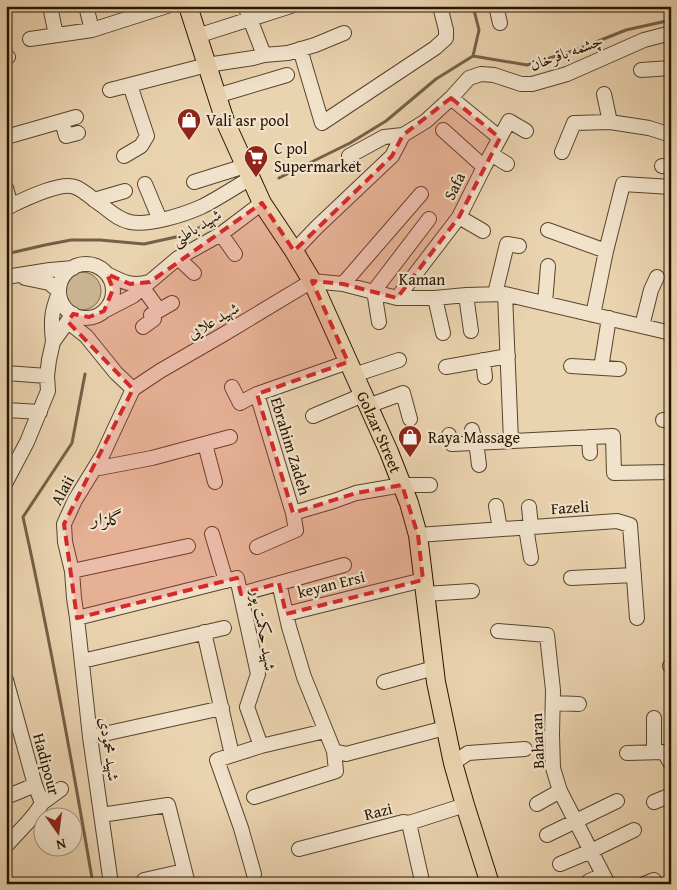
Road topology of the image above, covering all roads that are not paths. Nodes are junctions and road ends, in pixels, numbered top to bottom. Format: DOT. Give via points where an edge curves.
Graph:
graph roads {
  1 [pos="50,6"];
  2 [pos="86,6"];
  3 [pos="167,6"];
  4 [pos="188,6"];
  5 [pos="291,6"];
  6 [pos="440,6"];
  7 [pos="496,6"];
  8 [pos="248,12"];
  9 [pos="500,23"];
  10 [pos="92,30"];
  11 [pos="344,33"];
  12 [pos="671,33"];
  13 [pos="56,35"];
  14 [pos="197,36"];
  15 [pos="30,39"];
  16 [pos="300,49"];
  17 [pos="264,55"];
  18 [pos="207,65"];
  19 [pos="671,68"];
  20 [pos="641,70"];
  21 [pos="287,75"];
  22 [pos="130,85"];
  23 [pos="110,90"];
  24 [pos="604,94"];
  25 [pos="216,96"];
  26 [pos="451,98"];
  27 [pos="76,117"];
  28 [pos="62,121"];
  29 [pos="610,122"];
  30 [pos="443,130"];
  31 [pos="526,130"];
  32 [pos="78,133"];
  33 [pos="403,135"];
  34 [pos="671,135"];
  35 [pos="6,137"];
  36 [pos="500,138"];
  37 [pos="562,152"];
  38 [pos="491,154"];
  39 [pos="124,156"];
  40 [pos="349,156"];
  41 [pos="507,164"];
  42 [pos="484,167"];
  43 [pos="248,172"];
  44 [pos="194,182"];
  45 [pos="145,184"];
  46 [pos="666,187"];
  47 [pos="6,188"];
  48 [pos="125,191"];
  49 [pos="421,194"];
  50 [pos="94,200"];
  51 [pos="262,203"];
  52 [pos="9,207"];
  53 [pos="459,217"];
  54 [pos="160,220"];
  55 [pos="429,220"];
  56 [pos="548,230"];
  57 [pos="482,231"];
  58 [pos="221,234"];
  59 [pos="520,246"];
  60 [pos="294,251"];
  61 [pos="606,251"];
  62 [pos="235,254"];
  63 [pos="178,258"];
  64 [pos="548,266"];
  65 [pos="73,268"];
  66 [pos="194,273"];
  67 [pos="107,274"];
  68 [pos="9,276"];
  69 [pos="657,277"];
  70 [pos="312,281"];
  71 [pos="344,284"];
  72 [pos="146,285"];
  73 [pos="374,291"];
  74 [pos="59,292"];
  75 [pos="500,294"];
  76 [pos="466,295"];
  77 [pos="397,298"];
  78 [pos="435,298"];
  79 [pos="172,303"];
  80 [pos="544,303"];
  81 [pos="158,310"];
  82 [pos="104,311"];
  83 [pos="593,314"];
  84 [pos="70,318"];
  85 [pos="609,318"];
  86 [pos="379,322"];
  87 [pos="143,326"];
  88 [pos="642,326"];
  89 [pos="471,331"];
  90 [pos="671,333"];
  91 [pos="443,334"];
  92 [pos="53,342"];
  93 [pos="508,356"];
  94 [pos="399,360"];
  95 [pos="483,360"];
  96 [pos="571,366"];
  97 [pos="446,367"];
  98 [pos="601,368"];
  99 [pos="351,369"];
  100 [pos="619,369"];
  101 [pos="6,372"];
  102 [pos="47,376"];
  103 [pos="485,377"];
  104 [pos="232,387"];
  105 [pos="133,389"];
  106 [pos="257,394"];
  107 [pos="366,400"];
  108 [pos="6,410"];
  109 [pos="40,412"];
  110 [pos="313,416"];
  111 [pos="410,419"];
  112 [pos="449,435"];
  113 [pos="474,436"];
  114 [pos="230,437"];
  115 [pos="589,437"];
  116 [pos="511,441"];
  117 [pos="205,444"];
  118 [pos="590,453"];
  119 [pos="479,465"];
  120 [pos="671,468"];
  121 [pos="94,469"];
  122 [pos="671,472"];
  123 [pos="8,475"];
  124 [pos="215,482"];
  125 [pos="402,485"];
  126 [pos="430,485"];
  127 [pos="496,506"];
  128 [pos="529,508"];
  129 [pos="293,513"];
  130 [pos="529,528"];
  131 [pos="500,530"];
  132 [pos="212,534"];
  133 [pos="418,535"];
  134 [pos="188,546"];
  135 [pos="257,546"];
  136 [pos="530,558"];
  137 [pos="344,565"];
  138 [pos="72,571"];
  139 [pos="634,576"];
  140 [pos="571,578"];
  141 [pos="231,579"];
  142 [pos="279,583"];
  143 [pos="424,587"];
  144 [pos="472,591"];
  145 [pos="241,594"];
  146 [pos="286,614"];
  147 [pos="77,618"];
  148 [pos="637,618"];
  149 [pos="224,628"];
  150 [pos="498,631"];
  151 [pos="204,632"];
  152 [pos="82,660"];
  153 [pos="434,668"];
  154 [pos="6,680"];
  155 [pos="384,682"];
  156 [pos="9,700"];
  157 [pos="553,703"];
  158 [pos="579,704"];
  159 [pos="222,708"];
  160 [pos="654,718"];
  161 [pos="445,728"];
  162 [pos="325,731"];
  163 [pos="90,737"];
  164 [pos="261,746"];
  165 [pos="525,749"];
  166 [pos="334,752"];
  167 [pos="654,752"];
  168 [pos="627,753"];
  169 [pos="232,755"];
  170 [pos="453,763"];
  171 [pos="671,764"];
  172 [pos="35,785"];
  173 [pos="61,790"];
  174 [pos="560,791"];
  175 [pos="671,795"];
  176 [pos="6,797"];
  177 [pos="254,797"];
  178 [pos="617,801"];
  179 [pos="654,802"];
  180 [pos="42,803"];
  181 [pos="537,804"];
  182 [pos="464,805"];
  183 [pos="101,815"];
  184 [pos="575,820"];
  185 [pos="409,823"];
  186 [pos="634,830"];
  187 [pos="547,835"];
  188 [pos="6,846"];
  189 [pos="299,849"];
  190 [pos="591,851"];
  191 [pos="560,864"];
  192 [pos="254,874"];
  193 [pos="186,877"];
  194 [pos="144,880"];
  195 [pos="606,880"];
  196 [pos="422,881"];
  197 [pos="589,881"];
  198 [pos="112,884"];
  199 [pos="490,884"];
  1 -- 13 [label="street"];
  2 -- 10 [label="street"];
  3 -- 10 [label="street"];
  4 -- 14 [label="main road, Golzar Street"];
  5 -- 8 [label="street"];
  6 -- 16 [label="street" via="446,38 322,123"];
  7 -- 9 [label="street"];
  8 -- 14 [label="street"];
  8 -- 17 [label="street"];
  10 -- 13 [label="street"];
  11 -- 16 [label="street"];
  12 -- 26 [label="street, چشمه باقرخان" via="644,40 567,74 532,84 481,74 469,78"];
  13 -- 15 [label="street"];
  14 -- 18 [label="main road, Golzar Street"];
  16 -- 17 [label="street"];
  17 -- 18 [label="street"];
  18 -- 22 [label="street"];
  18 -- 25 [label="main road, Golzar Street"];
  19 -- 20 [label="street"];
  21 -- 25 [label="street"];
  22 -- 23 [label="street"];
  22 -- 39 [label="street" via="147,136 141,146"];
  24 -- 29 [label="street"];
  25 -- 43 [label="main road, Golzar Street"];
  26 -- 33 [label="street, چشمه باقرخان" via="426,121"];
  26 -- 36 [label="street"];
  27 -- 28 [label="street"];
  28 -- 32 [label="street" via="66,136"];
  28 -- 35 [label="street"];
  29 -- 34 [label="street"];
  29 -- 37 [label="street" via="574,123"];
  30 -- 42 [label="street"];
  31 -- 36 [label="street, Safa" via="509,121"];
  33 -- 40 [label="street, چشمه باقرخان" via="384,136"];
  33 -- 60 [label="street" via="392,156"];
  36 -- 38 [label="street, Safa"];
  38 -- 41 [label="street"];
  38 -- 42 [label="street, Safa"];
  42 -- 53 [label="street, Safa"];
  43 -- 44 [label="street"];
  43 -- 51 [label="main road, Golzar Street"];
  43 -- 54 [label="street" via="201,207"];
  45 -- 54 [label="street"];
  46 -- 61 [label="street" via="624,184"];
  47 -- 52 [label="street"];
  48 -- 50 [label="street"];
  49 -- 71 [label="street"];
  50 -- 52 [label="street" via="75,186 67,186 53,188"];
  50 -- 54 [label="street" via="114,216 130,222"];
  51 -- 58 [label="street, شهید باطنی"];
  51 -- 60 [label="main road, Golzar Street"];
  53 -- 57 [label="street"];
  53 -- 77 [label="street, Safa"];
  55 -- 73 [label="street"];
  56 -- 61 [label="street"];
  58 -- 62 [label="street"];
  58 -- 63 [label="street, شهید باطنی"];
  59 -- 75 [label="street" via="507,244"];
  60 -- 70 [label="main road, Golzar Street"];
  61 -- 83 [label="street"];
  63 -- 66 [label="street"];
  63 -- 72 [label="street, شهید باطنی"];
  64 -- 80 [label="street"];
  65 -- 67 [label="street" via="88,264"];
  65 -- 68 [label="street"];
  65 -- 74 [label="street" via="63,278"];
  67 -- 72 [label="street" via="122,282"];
  67 -- 82 [label="street" via="113,289"];
  68 -- 74 [label="street" via="48,283"];
  69 -- 88 [label="street" via="644,288"];
  70 -- 71 [label="street, Kaman"];
  70 -- 99 [label="main road, Golzar Street"];
  70 -- 105 [label="street, شهید علایی"];
  71 -- 73 [label="street, Kaman"];
  72 -- 81 [label="street"];
  72 -- 82 [label="street, شهید باطنی" via="133,296"];
  73 -- 77 [label="street, Kaman"];
  73 -- 86 [label="street"];
  74 -- 84 [label="street"];
  74 -- 92 [label="street" via="51,318"];
  75 -- 76 [label="street, Kaman"];
  75 -- 80 [label="street, Kaman"];
  75 -- 93 [label="street"];
  76 -- 78 [label="street, Kaman"];
  76 -- 89 [label="street"];
  77 -- 78 [label="street, Kaman"];
  78 -- 91 [label="street"];
  79 -- 81 [label="street"];
  80 -- 83 [label="street, Kaman"];
  81 -- 87 [label="street" via="151,315 154,319"];
  82 -- 84 [label="street" via="89,317"];
  83 -- 85 [label="street, Kaman"];
  84 -- 92 [label="street"];
  84 -- 105 [label="street"];
  85 -- 88 [label="street, Kaman"];
  85 -- 98 [label="street"];
  88 -- 90 [label="street, Kaman"];
  92 -- 102 [label="street"];
  93 -- 95 [label="street"];
  93 -- 116 [label="street"];
  94 -- 99 [label="street, Ebrahim Zadeh"];
  95 -- 97 [label="street"];
  95 -- 103 [label="street"];
  96 -- 98 [label="street"];
  98 -- 100 [label="street"];
  99 -- 106 [label="street, Ebrahim Zadeh"];
  99 -- 107 [label="main road, Golzar Street"];
  101 -- 102 [label="street"];
  102 -- 109 [label="street" via="48,391"];
  104 -- 106 [label="street" via="240,403"];
  105 -- 121 [label="street, Alaii"];
  106 -- 129 [label="street, Ebrahim Zadeh"];
  107 -- 110 [label="street"];
  107 -- 111 [label="street" via="403,393"];
  107 -- 125 [label="main road, Golzar Street"];
  108 -- 109 [label="street"];
  109 -- 123 [label="street"];
  112 -- 113 [label="street" via="452,444"];
  113 -- 116 [label="street"];
  113 -- 119 [label="street"];
  114 -- 117 [label="street"];
  115 -- 116 [label="street"];
  115 -- 118 [label="street"];
  115 -- 122 [label="street" via="613,436 614,472"];
  117 -- 121 [label="street"];
  117 -- 124 [label="street"];
  120 -- 122 [label="street"];
  121 -- 138 [label="street, Alaii" via="64,524"];
  125 -- 126 [label="street, Ebrahim Zadeh"];
  125 -- 129 [label="street, Ebrahim Zadeh" via="356,492"];
  125 -- 133 [label="main road, Golzar Street"];
  127 -- 131 [label="street"];
  128 -- 130 [label="street"];
  129 -- 135 [label="street, Ebrahim Zadeh" via="296,530"];
  130 -- 131 [label="street, Fazeli"];
  130 -- 136 [label="street"];
  130 -- 139 [label="street, Fazeli" via="617,520 630,525"];
  131 -- 133 [label="street, Fazeli"];
  132 -- 141 [label="street, شهید حکمت پور"];
  133 -- 143 [label="main road, Golzar Street"];
  134 -- 138 [label="street"];
  137 -- 142 [label="street"];
  138 -- 147 [label="street, Alaii"];
  139 -- 140 [label="street"];
  139 -- 148 [label="street, Fazeli"];
  141 -- 145 [label="street, شهید حکمت پور"];
  141 -- 147 [label="street"];
  142 -- 145 [label="street, keyan Ersi"];
  142 -- 146 [label="street, keyan Ersi"];
  143 -- 144 [label="street, keyan Ersi"];
  143 -- 146 [label="street, keyan Ersi"];
  143 -- 153 [label="main road, Golzar Street"];
  145 -- 164 [label="street, شهید حکمت پور" via="258,674 247,707"];
  146 -- 162 [label="street" via="304,677"];
  147 -- 152 [label="street, شهید محمودی"];
  149 -- 151 [label="street"];
  150 -- 157 [label="street, Baharan" via="547,635"];
  151 -- 152 [label="street"];
  151 -- 159 [label="street"];
  152 -- 163 [label="street, شهید محمودی"];
  153 -- 155 [label="street"];
  153 -- 161 [label="main road, Golzar Street"];
  154 -- 156 [label="street, Hadipour"];
  156 -- 172 [label="street, Hadipour"];
  157 -- 158 [label="street"];
  157 -- 174 [label="street, Baharan" via="553,768"];
  159 -- 163 [label="street"];
  159 -- 169 [label="street"];
  160 -- 167 [label="street"];
  161 -- 166 [label="street" via="346,754"];
  161 -- 170 [label="main road, Golzar Street"];
  162 -- 164 [label="street"];
  162 -- 166 [label="street"];
  163 -- 183 [label="street, شهید محمودی"];
  164 -- 169 [label="street"];
  165 -- 170 [label="street" via="468,753"];
  166 -- 177 [label="street" via="336,771"];
  167 -- 168 [label="street"];
  167 -- 171 [label="street" via="664,752"];
  169 -- 192 [label="street" via="217,760"];
  170 -- 182 [label="main road, Golzar Street"];
  172 -- 176 [label="street"];
  172 -- 180 [label="street, Hadipour"];
  173 -- 180 [label="street"];
  174 -- 181 [label="street"];
  174 -- 184 [label="street, Baharan"];
  175 -- 179 [label="street"];
  178 -- 184 [label="street"];
  180 -- 188 [label="street, Hadipour"];
  182 -- 185 [label="street, Razi"];
  182 -- 199 [label="main road, Golzar Street"];
  183 -- 193 [label="street" via="168,804"];
  183 -- 198 [label="street, شهید محمودی"];
  184 -- 187 [label="street"];
  184 -- 190 [label="street, Baharan"];
  185 -- 189 [label="street, Razi"];
  185 -- 196 [label="street"];
  186 -- 190 [label="street"];
  190 -- 191 [label="street"];
  190 -- 195 [label="street, Baharan"];
  193 -- 194 [label="street"];
  195 -- 197 [label="street"];
}
